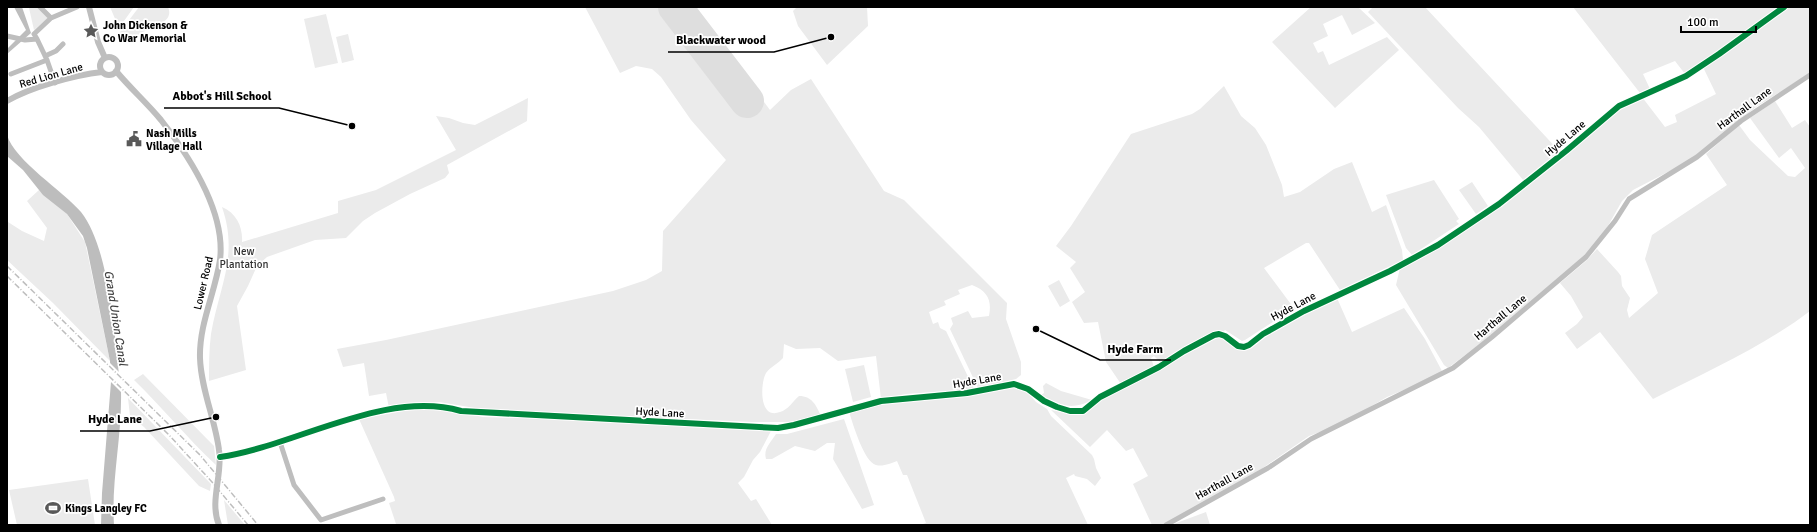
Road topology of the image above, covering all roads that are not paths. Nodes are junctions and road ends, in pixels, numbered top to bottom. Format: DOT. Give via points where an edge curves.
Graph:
graph roads {
  1 [pos="40,7"];
  2 [pos="78,7"];
  3 [pos="89,7"];
  4 [pos="1784,7"];
  5 [pos="51,18"];
  6 [pos="7,36"];
  7 [pos="37,40"];
  8 [pos="63,44"];
  9 [pos="46,58"];
  10 [pos="105,58"];
  11 [pos="116,71"];
  12 [pos="102,72"];
  13 [pos="11,74"];
  14 [pos="1810,75"];
  15 [pos="55,83"];
  16 [pos="7,101"];
  17 [pos="280,442"];
  18 [pos="220,457"];
  19 [pos="383,499"];
  20 [pos="219,525"];
  21 [pos="1166,525"];
  1 -- 5 [label="street"];
  2 -- 5 [label="street"];
  3 -- 10 [label="street"];
  4 -- 17 [label="street, Hyde Lane" via="1686,76 1619,106 1500,204 1438,245 1390,271 1304,311 1249,345 1238,346 1225,336 1214,335 1100,397 1083,411 1057,407 1014,384 967,393 882,401 778,428 461,411 421,405 359,416"];
  5 -- 7 [label="street" via="34,34"];
  6 -- 7 [label="street"];
  7 -- 9 [label="street"];
  8 -- 9 [label="street"];
  9 -- 13 [label="street"];
  9 -- 15 [label="street"];
  10 -- 11 [label="street" via="115,60"];
  10 -- 12 [label="street" via="100,64"];
  11 -- 12 [label="street" via="110,74"];
  11 -- 18 [label="street, Lower Road" via="161,120 194,167 214,216 221,244 220,261 201,339 200,359"];
  12 -- 15 [label="street, Red Lion Lane"];
  14 -- 21 [label="street, Harthall Lane" via="1741,121 1697,158 1629,199 1604,236 1581,262 1453,368 1311,439 1268,468"];
  15 -- 16 [label="street, Red Lion Lane"];
  17 -- 18 [label="street, Hyde Lane"];
  17 -- 19 [label="street" via="294,485 322,520"];
  18 -- 20 [label="street, Lower Road" via="215,498"];
}
